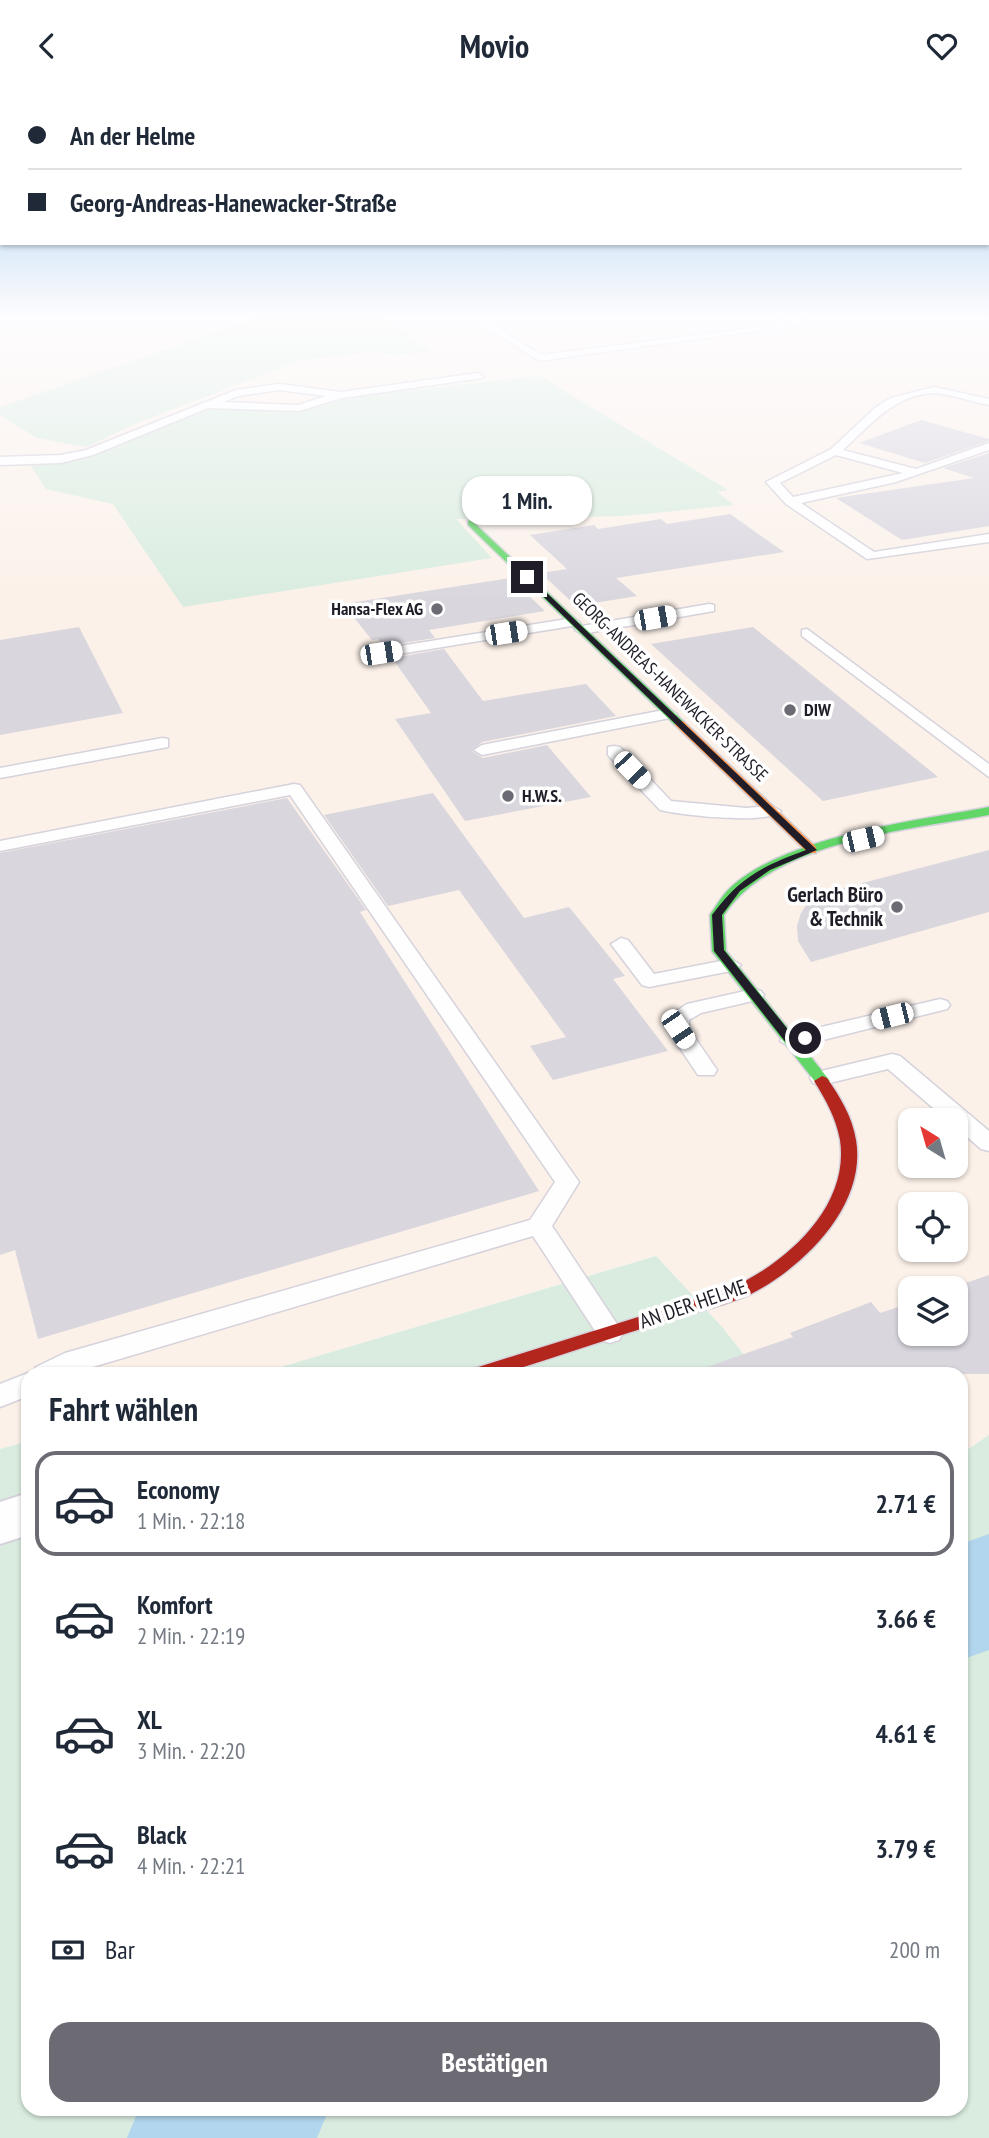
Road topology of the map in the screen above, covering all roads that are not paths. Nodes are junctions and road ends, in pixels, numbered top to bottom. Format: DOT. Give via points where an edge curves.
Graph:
graph roads {
  1 [pos="196,410"];
  2 [pos="879,410"];
  3 [pos="989,446"];
  4 [pos="835,451"];
  5 [pos="0,461"];
  6 [pos="918,474"];
  7 [pos="790,501"];
  8 [pos="471,523"];
  9 [pos="989,538"];
  10 [pos="709,608"];
  11 [pos="578,626"];
  12 [pos="807,633"];
  13 [pos="381,653"];
  14 [pos="669,714"];
  15 [pos="162,743"];
  16 [pos="482,750"];
  17 [pos="614,751"];
  18 [pos="989,772"];
  19 [pos="0,773"];
  20 [pos="772,811"];
  21 [pos="989,811"];
  22 [pos="0,846"];
  23 [pos="812,850"];
  24 [pos="621,944"];
  25 [pos="730,965"];
  26 [pos="754,995"];
  27 [pos="940,1005"];
  28 [pos="791,1041"];
  29 [pos="706,1070"];
  30 [pos="821,1078"];
  31 [pos="989,1143"];
  32 [pos="539,1226"];
  33 [pos="610,1333"];
  34 [pos="58,1367"];
  35 [pos="501,1367"];
  36 [pos="21,1387"];
  37 [pos="0,1396"];
  38 [pos="21,1516"];
  39 [pos="0,1523"];
  1 -- 5 [label="lane" via="89,453"];
  2 -- 4 [label="lane"];
  3 -- 6 [label="lane"];
  4 -- 6 [label="lane"];
  4 -- 7 [label="lane" via="772,482"];
  6 -- 7 [label="lane"];
  7 -- 9 [label="lane" via="872,556"];
  8 -- 11 [label="street, GEORG-ANDREAS-HANEWACKER-STRASSE"];
  10 -- 11 [label="lane"];
  11 -- 13 [label="lane"];
  11 -- 14 [label="street, GEORG-ANDREAS-HANEWACKER-STRASSE"];
  12 -- 18 [label="lane"];
  14 -- 16 [label="lane"];
  14 -- 20 [label="street, GEORG-ANDREAS-HANEWACKER-STRASSE"];
  15 -- 19 [label="lane"];
  17 -- 20 [label="lane" via="666,806"];
  20 -- 23 [label="street, GEORG-ANDREAS-HANEWACKER-STRASSE"];
  21 -- 23 [label="street, AN DER HELME"];
  22 -- 32 [label="lane" via="294,789 567,1182"];
  23 -- 25 [label="street, AN DER HELME" via="767,868 737,889 717,915 719,951"];
  24 -- 25 [label="lane" via="649,981"];
  25 -- 26 [label="street, AN DER HELME"];
  26 -- 28 [label="street, AN DER HELME"];
  26 -- 29 [label="lane" via="694,1008 678,1017 678,1029"];
  27 -- 28 [label="lane"];
  28 -- 30 [label="street, AN DER HELME"];
  30 -- 31 [label="lane" via="892,1061"];
  30 -- 33 [label="street, AN DER HELME" via="833,1095 847,1135 849,1175 828,1220 796,1254 747,1288"];
  32 -- 33 [label="lane"];
  32 -- 34 [label="lane"];
  33 -- 35 [label="street, AN DER HELME"];
  36 -- 37 [label="lane"];
  38 -- 39 [label="street"];
}
